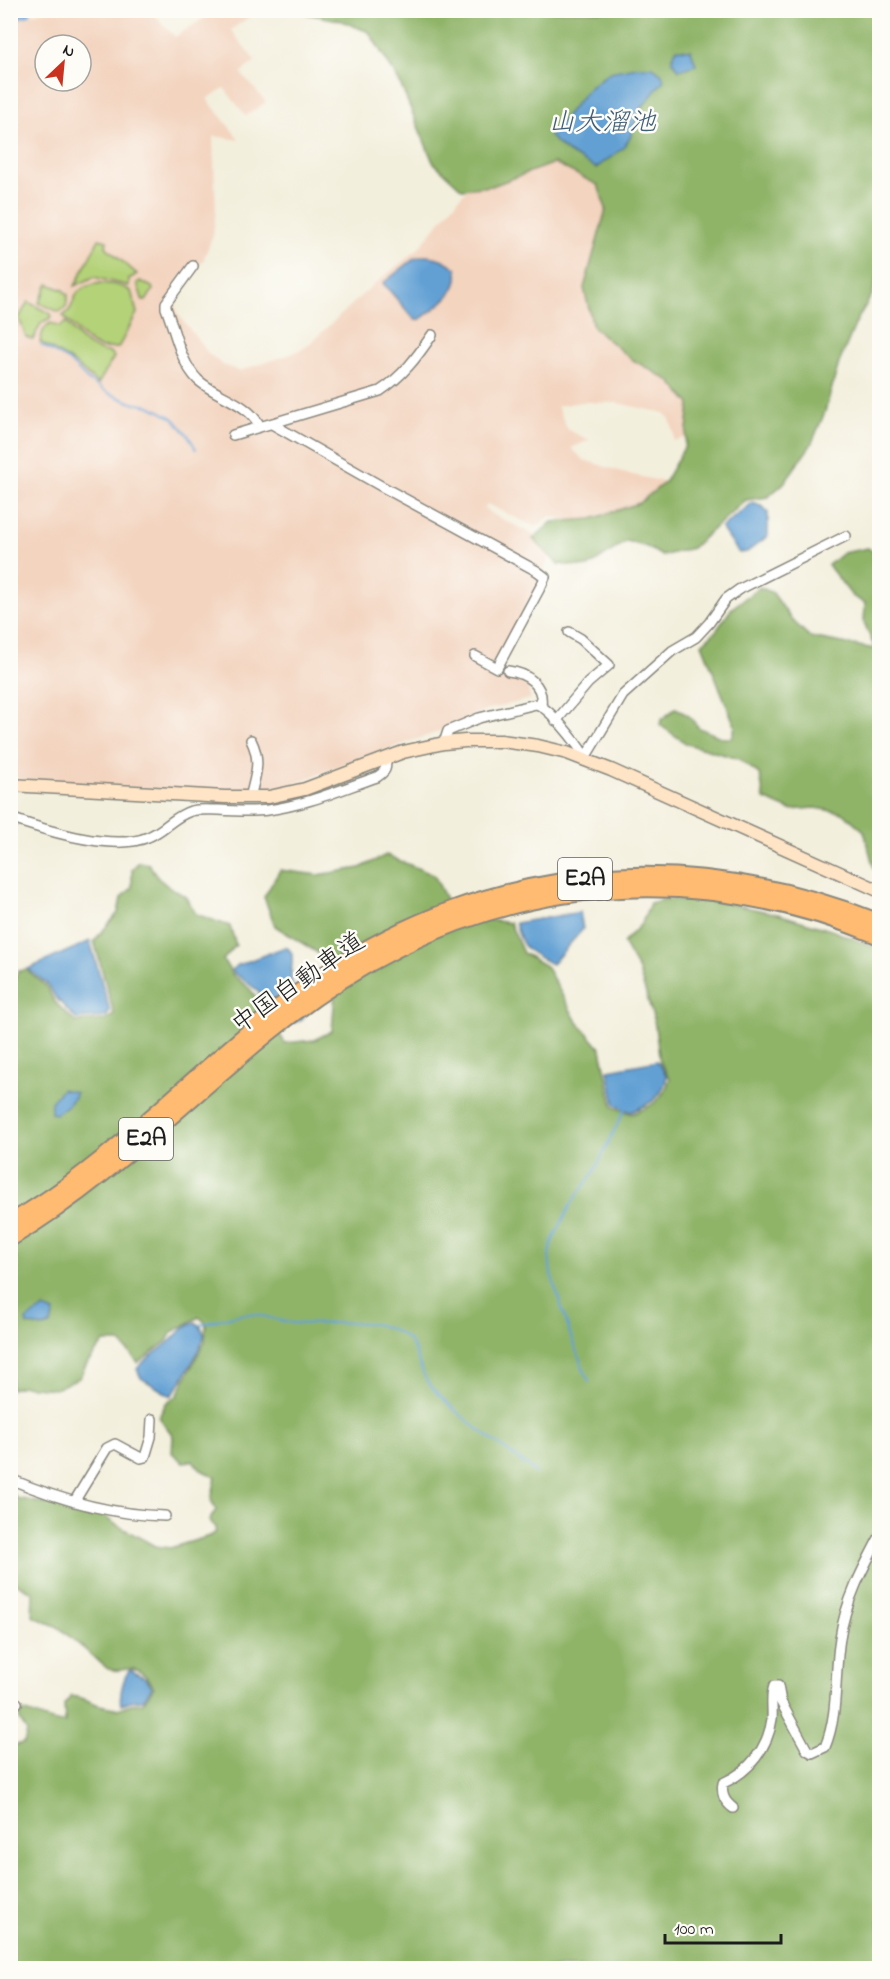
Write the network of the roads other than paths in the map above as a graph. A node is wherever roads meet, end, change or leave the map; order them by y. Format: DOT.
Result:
graph roads {
  1 [pos="193,266"];
  2 [pos="432,335"];
  3 [pos="272,424"];
  4 [pos="261,426"];
  5 [pos="232,435"];
  6 [pos="846,536"];
  7 [pos="569,632"];
  8 [pos="475,656"];
  9 [pos="508,671"];
  10 [pos="541,705"];
  11 [pos="556,721"];
  12 [pos="251,740"];
  13 [pos="444,743"];
  14 [pos="583,757"];
  15 [pos="385,758"];
  16 [pos="10,785"];
  17 [pos="250,798"];
  18 [pos="10,818"];
  19 [pos="879,891"];
  20 [pos="879,923"];
  21 [pos="879,936"];
  22 [pos="311,992"];
  23 [pos="269,1024"];
  24 [pos="10,1224"];
  25 [pos="10,1238"];
  26 [pos="152,1419"];
  27 [pos="10,1479"];
  28 [pos="74,1502"];
  29 [pos="165,1516"];
  30 [pos="879,1536"];
  31 [pos="733,1808"];
  1 -- 4 [label="street"];
  2 -- 3 [label="street"];
  3 -- 4 [label="street"];
  3 -- 8 [label="street"];
  4 -- 5 [label="street"];
  6 -- 14 [label="street"];
  7 -- 11 [label="street"];
  9 -- 10 [label="street"];
  10 -- 11 [label="street"];
  10 -- 13 [label="street"];
  11 -- 14 [label="street"];
  12 -- 17 [label="street"];
  13 -- 14 [label="street"];
  13 -- 15 [label="street"];
  14 -- 19 [label="street"];
  15 -- 17 [label="street"];
  15 -- 18 [label="street"];
  16 -- 17 [label="street"];
  20 -- 22 [label="highway, 中国自動車道 / E2A"];
  21 -- 22 [label="highway, 中国自動車道 / E2A"];
  22 -- 23 [label="highway, 中国自動車道 / E2A"];
  23 -- 24 [label="highway, 中国自動車道 / E2A"];
  23 -- 25 [label="highway, 中国自動車道 / E2A"];
  26 -- 28 [label="street"];
  27 -- 28 [label="street"];
  28 -- 29 [label="street"];
  30 -- 31 [label="street"];
}
